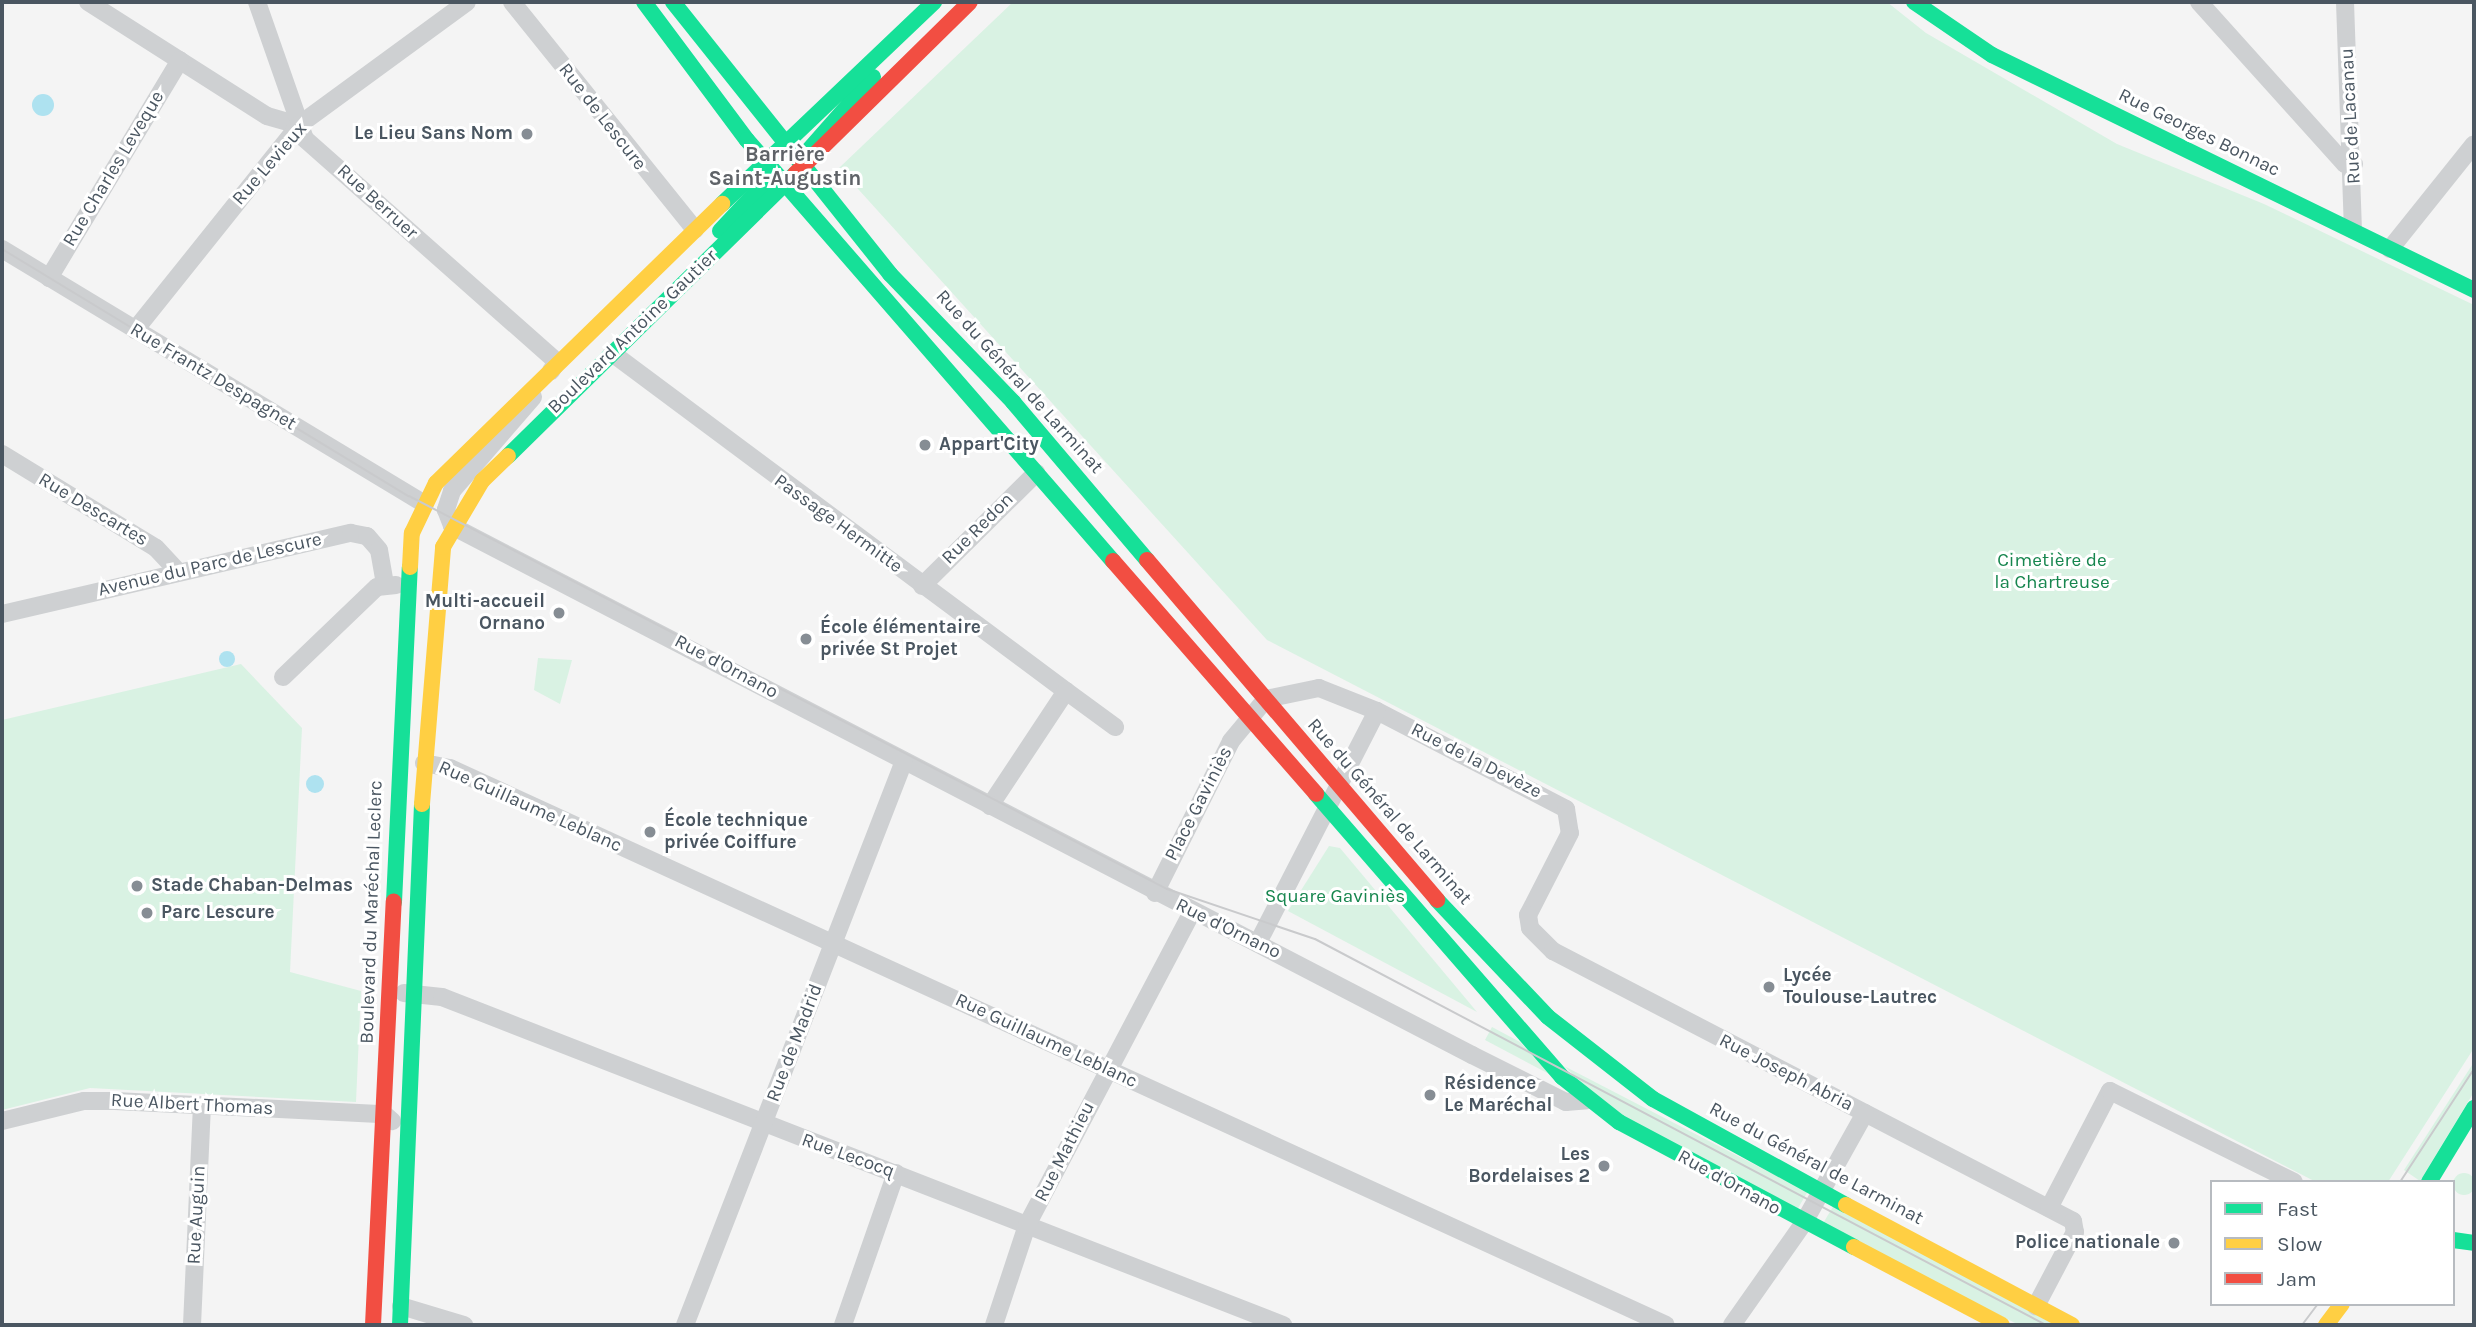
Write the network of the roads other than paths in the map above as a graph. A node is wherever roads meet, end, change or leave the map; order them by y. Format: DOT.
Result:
graph roads {
  1 [pos="88,2"];
  2 [pos="257,2"];
  3 [pos="467,2"];
  4 [pos="512,2"];
  5 [pos="644,2"];
  6 [pos="673,2"];
  7 [pos="1914,2"];
  8 [pos="2199,2"];
  9 [pos="2345,2"];
  10 [pos="933,3"];
  11 [pos="965,6"];
  12 [pos="180,60"];
  13 [pos="299,125"];
  14 [pos="784,142"];
  15 [pos="2474,144"];
  16 [pos="2354,164"];
  17 [pos="769,166"];
  18 [pos="802,166"];
  19 [pos="787,186"];
  20 [pos="695,230"];
  21 [pos="2353,230"];
  22 [pos="2,249"];
  23 [pos="2390,249"];
  24 [pos="48,278"];
  25 [pos="2474,290"];
  26 [pos="135,330"];
  27 [pos="629,337"];
  28 [pos="612,353"];
  29 [pos="557,362"];
  30 [pos="2,454"];
  31 [pos="1036,473"];
  32 [pos="424,503"];
  33 [pos="452,527"];
  34 [pos="178,572"];
  35 [pos="385,584"];
  36 [pos="407,586"];
  37 [pos="922,586"];
  38 [pos="2,614"];
  39 [pos="283,677"];
  40 [pos="1066,691"];
  41 [pos="1266,699"];
  42 [pos="1377,711"];
  43 [pos="1246,717"];
  44 [pos="1115,727"];
  45 [pos="904,761"];
  46 [pos="424,763"];
  47 [pos="1339,788"];
  48 [pos="990,806"];
  49 [pos="1327,810"];
  50 [pos="1570,817"];
  51 [pos="1154,892"];
  52 [pos="1192,912"];
  53 [pos="1258,943"];
  54 [pos="833,944"];
  55 [pos="390,992"];
  56 [pos="412,993"];
  57 [pos="1108,1070"];
  58 [pos="1587,1100"];
  59 [pos="202,1105"];
  60 [pos="2474,1108"];
  61 [pos="384,1114"];
  62 [pos="1865,1114"];
  63 [pos="2,1121"];
  64 [pos="764,1124"];
  65 [pos="896,1173"];
  66 [pos="2290,1180"];
  67 [pos="2430,1180"];
  68 [pos="1824,1189"];
  69 [pos="2049,1208"];
  70 [pos="1804,1224"];
  71 [pos="1027,1225"];
  72 [pos="403,1269"];
  73 [pos="401,1306"];
  74 [pos="2036,1306"];
  75 [pos="2340,1306"];
  76 [pos="192,1325"];
  77 [pos="373,1325"];
  78 [pos="400,1325"];
  79 [pos="464,1325"];
  80 [pos="685,1325"];
  81 [pos="843,1325"];
  82 [pos="994,1325"];
  83 [pos="1283,1325"];
  84 [pos="1666,1325"];
  85 [pos="1732,1325"];
  86 [pos="2002,1325"];
  87 [pos="2072,1325"];
  88 [pos="2326,1325"];
  1 -- 12 [label="street"];
  2 -- 13 [label="street, Rue Berruer"];
  3 -- 13 [label="street, Rue Levieux"];
  4 -- 20 [label="street, Rue de Lescure"];
  5 -- 17 [label="main road"];
  6 -- 14 [label="main road, Rue du Général de Larminat"];
  7 -- 21 [label="main road, Rue Georges Bonnac"];
  8 -- 16 [label="street"];
  9 -- 16 [label="street, Rue de Lacanau"];
  10 -- 11 [label="street"];
  10 -- 14 [label="main road, Boulevard Antoine Gautier"];
  10 -- 18 [label="main road"];
  11 -- 18 [label="main road, Boulevard Antoine Gautier"];
  12 -- 13 [label="street"];
  12 -- 24 [label="street, Rue Charles Leveque"];
  13 -- 26 [label="street, Rue Levieux"];
  13 -- 29 [label="street, Rue Berruer"];
  14 -- 17 [label="main road, Boulevard Antoine Gautier"];
  14 -- 18 [label="main road, Rue du Général de Larminat"];
  15 -- 23 [label="street"];
  16 -- 21 [label="street, Rue de Lacanau"];
  17 -- 19 [label="main road"];
  17 -- 20 [label="main road, Boulevard Antoine Gautier"];
  17 -- 27 [label="main road"];
  18 -- 19 [label="main road, Boulevard Antoine Gautier"];
  18 -- 41 [label="main road, Rue du Général de Larminat"];
  19 -- 27 [label="main road, Boulevard Antoine Gautier"];
  19 -- 31 [label="main road"];
  20 -- 29 [label="main road, Boulevard Antoine Gautier"];
  21 -- 23 [label="main road, Rue Georges Bonnac"];
  22 -- 24 [label="street, Rue Frantz Despagnet"];
  23 -- 25 [label="main road, Rue Georges Bonnac"];
  24 -- 26 [label="street, Rue Frantz Despagnet"];
  26 -- 32 [label="street, Rue Frantz Despagnet"];
  27 -- 28 [label="main road, Boulevard Antoine Gautier"];
  28 -- 33 [label="main road, Boulevard Antoine Gautier"];
  28 -- 37 [label="street, Passage Hermitte"];
  29 -- 32 [label="main road, Boulevard Antoine Gautier"];
  29 -- 33 [label="street, Boulevard Antoine Gautier"];
  30 -- 34 [label="street, Rue Descartes"];
  31 -- 37 [label="street, Rue Redon"];
  31 -- 43 [label="main road"];
  32 -- 36 [label="main road, Boulevard du Maréchal Leclerc"];
  33 -- 45 [label="street, Rue d'Ornano"];
  33 -- 46 [label="main road"];
  34 -- 35 [label="street, Avenue du Parc de Lescure"];
  34 -- 38 [label="street, Avenue du Parc de Lescure"];
  35 -- 36 [label="street"];
  35 -- 39 [label="street"];
  36 -- 55 [label="main road, Boulevard du Maréchal Leclerc"];
  37 -- 40 [label="street, Passage Hermitte"];
  40 -- 44 [label="street, Passage Hermitte"];
  40 -- 48 [label="street"];
  41 -- 42 [label="street, Rue de la Devèze"];
  41 -- 43 [label="street"];
  41 -- 47 [label="main road, Rue du Général de Larminat"];
  42 -- 47 [label="street"];
  42 -- 50 [label="street, Rue de la Devèze"];
  43 -- 47 [label="street"];
  43 -- 49 [label="main road"];
  43 -- 51 [label="street, Place Gaviniès"];
  45 -- 48 [label="street, Rue d'Ornano"];
  45 -- 54 [label="street, Rue de Madrid"];
  46 -- 54 [label="street, Rue Guillaume Leblanc"];
  46 -- 56 [label="main road"];
  47 -- 49 [label="street"];
  47 -- 68 [label="main road, Rue du Général de Larminat"];
  48 -- 51 [label="street, Rue d'Ornano"];
  49 -- 53 [label="street"];
  49 -- 58 [label="main road"];
  50 -- 62 [label="street, Rue Joseph Abria"];
  51 -- 52 [label="street, Rue d'Ornano"];
  52 -- 53 [label="street, Rue d'Ornano"];
  52 -- 57 [label="street, Rue Mathieu"];
  53 -- 58 [label="street, Rue d'Ornano"];
  54 -- 57 [label="street, Rue Guillaume Leblanc"];
  54 -- 64 [label="street, Rue de Madrid"];
  55 -- 56 [label="street, Rue Lecocq"];
  55 -- 61 [label="main road, Boulevard du Maréchal Leclerc"];
  56 -- 64 [label="street, Rue Lecocq"];
  56 -- 72 [label="main road"];
  57 -- 71 [label="street, Rue Mathieu"];
  57 -- 84 [label="street, Rue Guillaume Leblanc"];
  58 -- 70 [label="main road, Rue d'Ornano"];
  59 -- 61 [label="street, Rue Albert Thomas"];
  59 -- 63 [label="street, Rue Albert Thomas"];
  59 -- 76 [label="street, Rue Auguin"];
  60 -- 67 [label="main road"];
  61 -- 72 [label="street"];
  61 -- 77 [label="main road, Boulevard du Maréchal Leclerc"];
  62 -- 68 [label="street"];
  62 -- 69 [label="street, Rue Joseph Abria"];
  64 -- 65 [label="street, Rue Lecocq"];
  64 -- 80 [label="street, Rue de Madrid"];
  65 -- 71 [label="street, Rue Lecocq"];
  65 -- 81 [label="street"];
  66 -- 69 [label="street"];
  68 -- 70 [label="street"];
  68 -- 74 [label="main road, Rue du Général de Larminat"];
  69 -- 74 [label="street, Rue Joseph Abria"];
  70 -- 85 [label="street"];
  70 -- 86 [label="main road, Rue d'Ornano"];
  71 -- 82 [label="street, Rue Mathieu"];
  71 -- 83 [label="street, Rue Lecocq"];
  72 -- 73 [label="main road"];
  73 -- 78 [label="main road"];
  73 -- 79 [label="street"];
  74 -- 87 [label="main road, Rue du Général de Larminat"];
  75 -- 88 [label="main road"];
}
